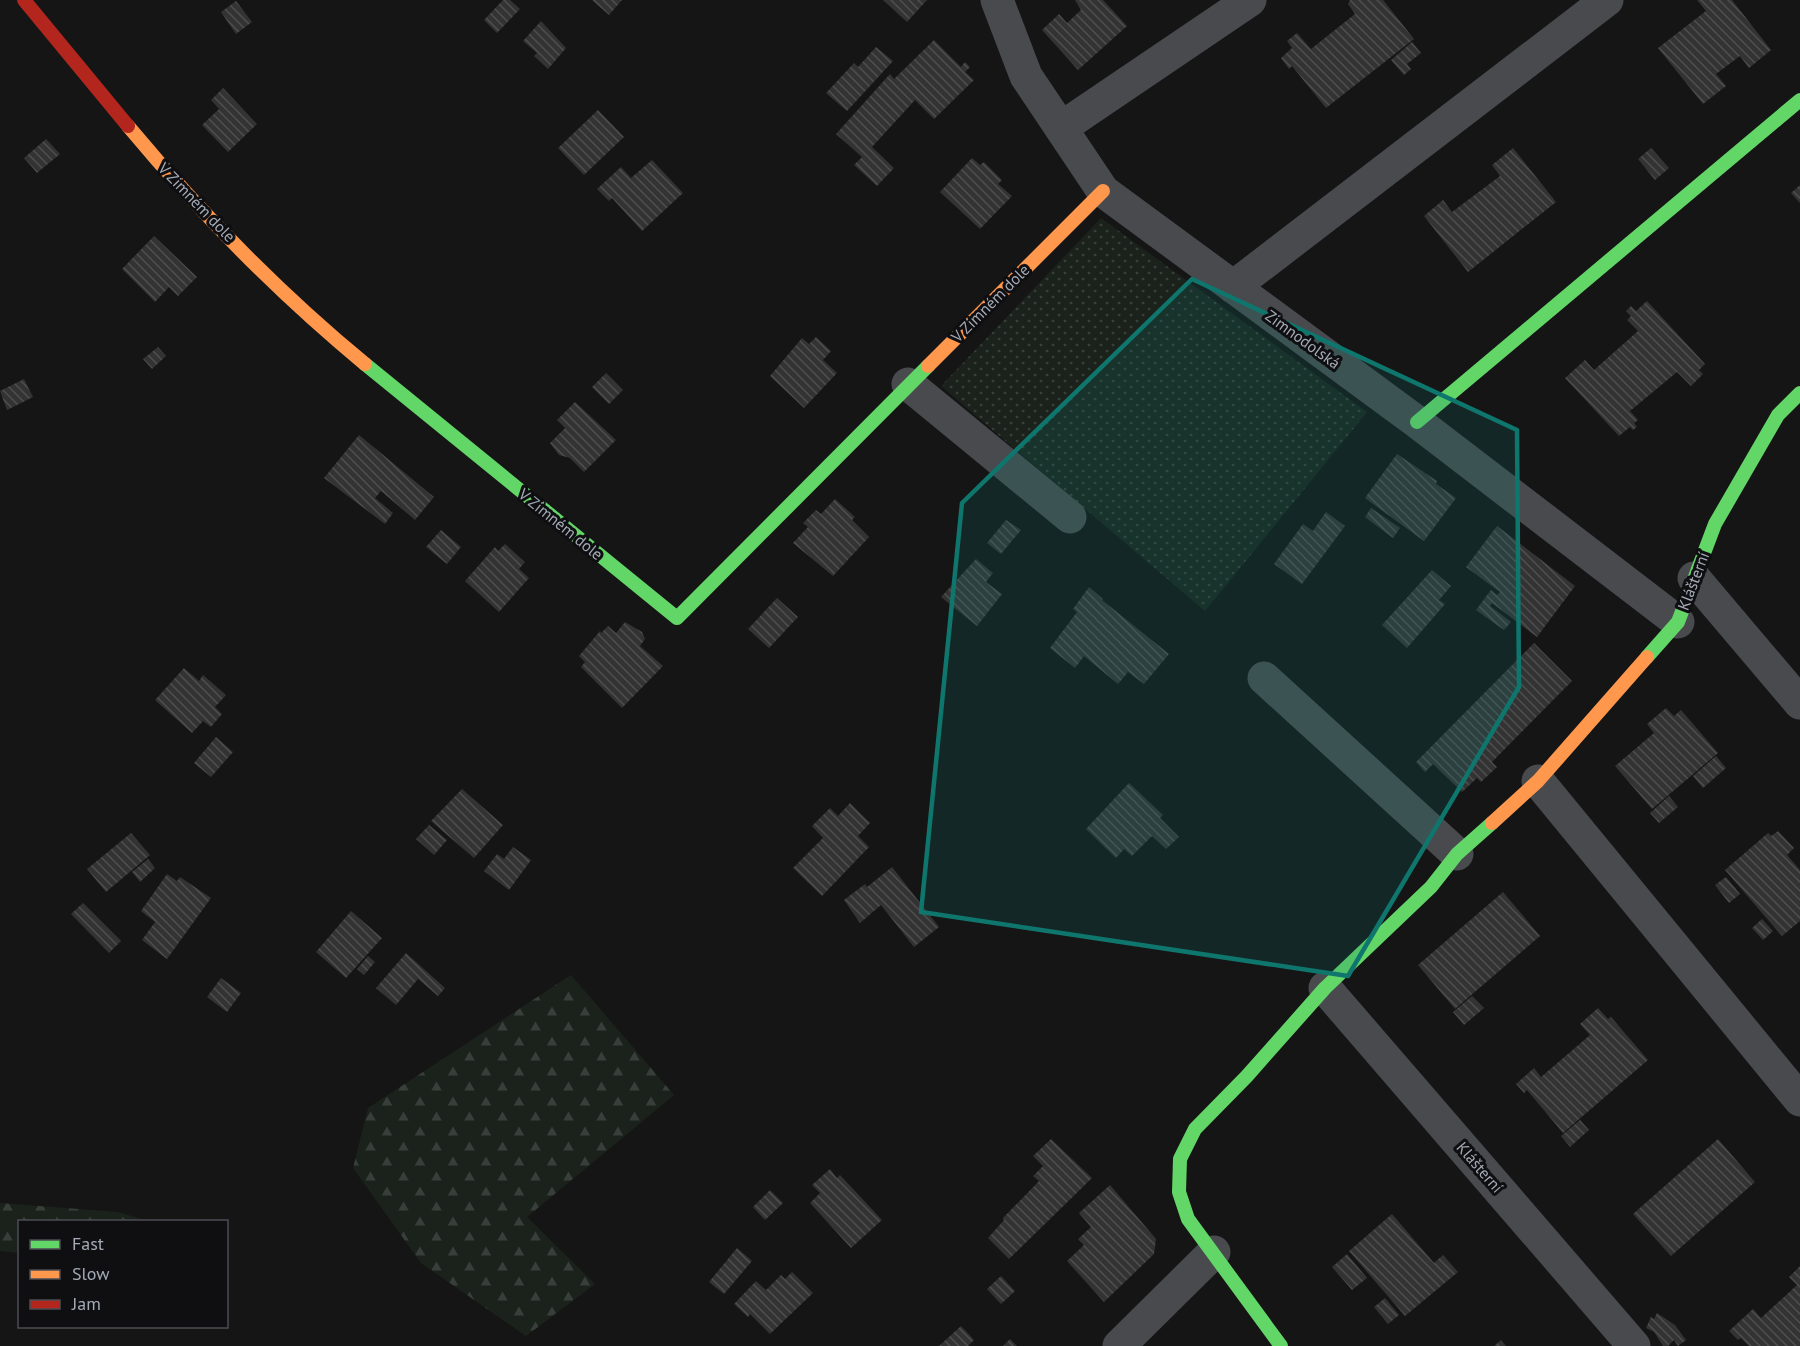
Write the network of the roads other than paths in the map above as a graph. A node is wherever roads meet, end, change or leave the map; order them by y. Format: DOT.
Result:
graph roads {
  1 [pos="24,0"];
  2 [pos="997,0"];
  3 [pos="1250,0"];
  4 [pos="1607,0"];
  5 [pos="1800,100"];
  6 [pos="1061,128"];
  7 [pos="1103,191"];
  8 [pos="1233,287"];
  9 [pos="908,384"];
  10 [pos="1800,393"];
  11 [pos="1417,422"];
  12 [pos="1070,517"];
  13 [pos="1694,578"];
  14 [pos="1678,622"];
  15 [pos="1264,678"];
  16 [pos="1800,703"];
  17 [pos="1538,781"];
  18 [pos="1457,854"];
  19 [pos="1325,987"];
  20 [pos="1800,1101"];
  21 [pos="1214,1252"];
  22 [pos="1119,1346"];
  23 [pos="1281,1346"];
  24 [pos="1635,1346"];
  1 -- 9 [label="street, V Zimném dole"];
  2 -- 6 [label="street, Zimnodolská"];
  3 -- 6 [label="street"];
  4 -- 8 [label="street"];
  5 -- 11 [label="street"];
  6 -- 7 [label="street, Zimnodolská"];
  7 -- 8 [label="street, Zimnodolská"];
  7 -- 9 [label="street, V Zimném dole"];
  8 -- 11 [label="street, Zimnodolská"];
  9 -- 12 [label="street"];
  10 -- 13 [label="street, Klášterní"];
  11 -- 14 [label="street, Zimnodolská"];
  13 -- 14 [label="street, Klášterní"];
  13 -- 16 [label="street"];
  14 -- 17 [label="street, Klášterní"];
  15 -- 18 [label="street"];
  17 -- 18 [label="street, Klášterní"];
  17 -- 20 [label="street"];
  18 -- 19 [label="street, Klášterní"];
  19 -- 21 [label="street, Klášterní"];
  19 -- 24 [label="street, Klášterní"];
  21 -- 22 [label="street"];
  21 -- 23 [label="street"];
}
